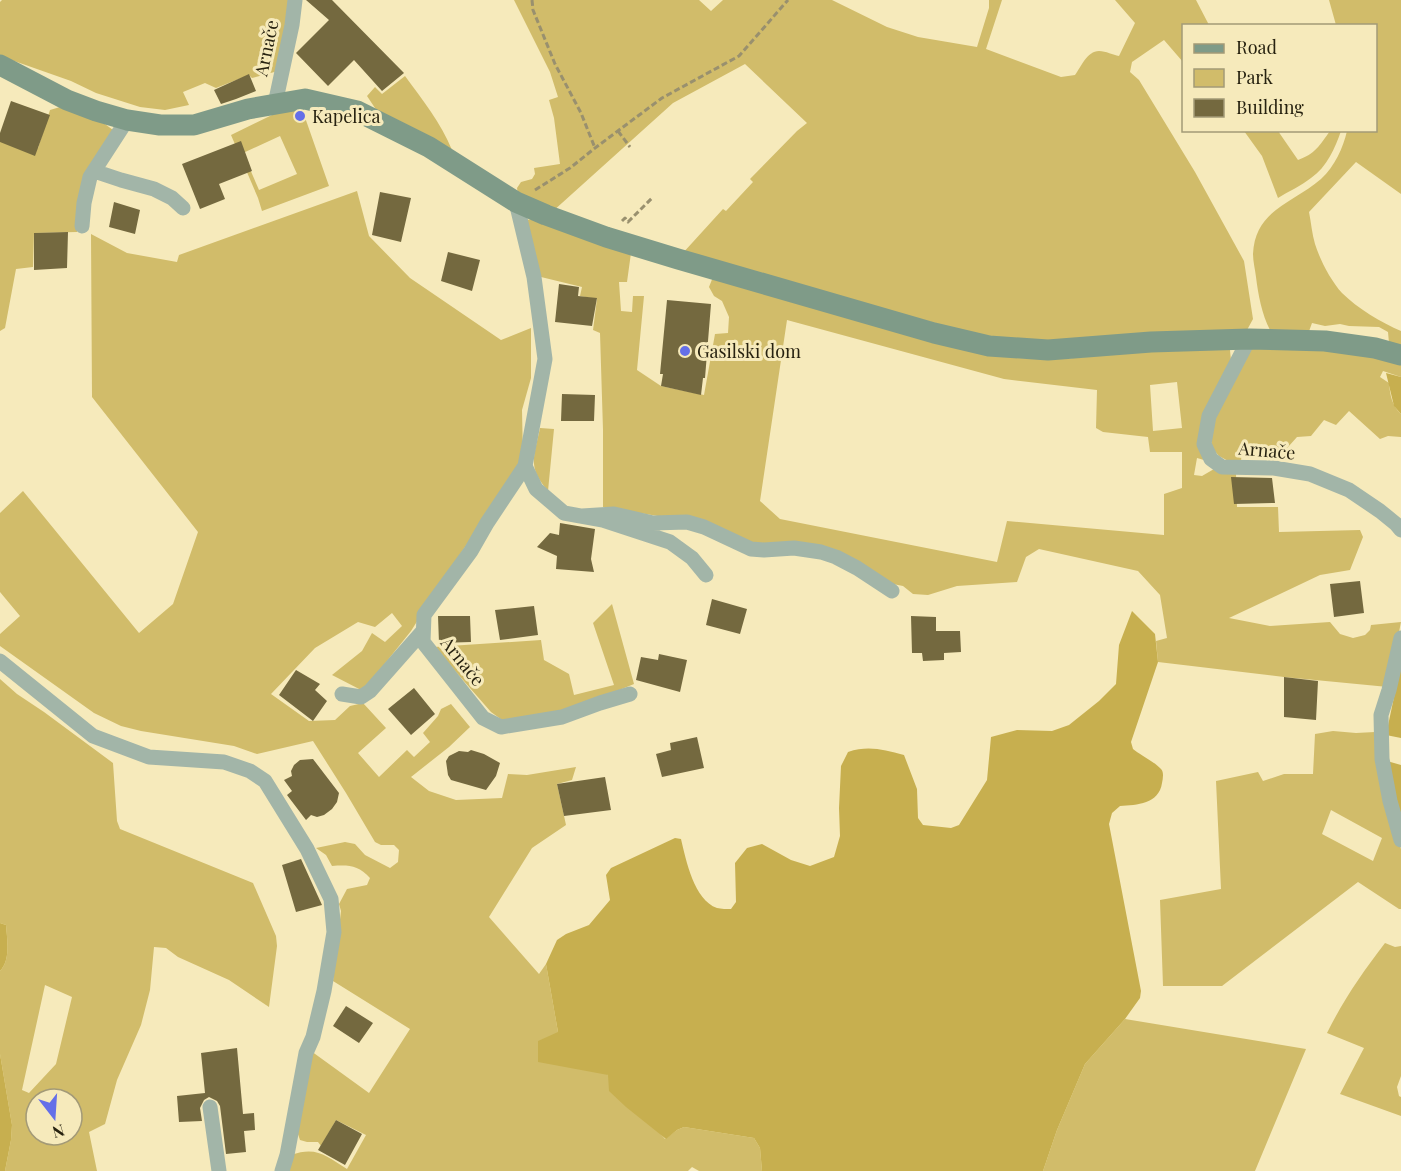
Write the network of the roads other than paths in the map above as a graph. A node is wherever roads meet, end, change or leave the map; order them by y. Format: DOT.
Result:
graph roads {
  1 [pos="295,0"];
  2 [pos="0,65"];
  3 [pos="275,104"];
  4 [pos="127,120"];
  5 [pos="94,171"];
  6 [pos="516,202"];
  7 [pos="183,208"];
  8 [pos="82,226"];
  9 [pos="1249,339"];
  10 [pos="1401,355"];
  11 [pos="525,466"];
  12 [pos="582,516"];
  13 [pos="1401,530"];
  14 [pos="706,575"];
  15 [pos="892,591"];
  16 [pos="423,631"];
  17 [pos="1401,638"];
  18 [pos="0,661"];
  19 [pos="342,694"];
  20 [pos="630,694"];
  21 [pos="1401,840"];
  22 [pos="210,1107"];
  23 [pos="219,1171"];
  24 [pos="282,1171"];
  1 -- 3 [label="street, Arnače"];
  2 -- 4 [label="street"];
  3 -- 4 [label="street"];
  3 -- 6 [label="street"];
  4 -- 5 [label="street"];
  5 -- 7 [label="street"];
  5 -- 8 [label="street"];
  6 -- 9 [label="street"];
  6 -- 11 [label="street, Arnače"];
  9 -- 10 [label="street"];
  9 -- 13 [label="street, Arnače"];
  11 -- 12 [label="street"];
  11 -- 16 [label="street, Arnače"];
  12 -- 14 [label="street"];
  12 -- 15 [label="street"];
  16 -- 19 [label="street"];
  16 -- 20 [label="street, Arnače"];
  17 -- 21 [label="street"];
  18 -- 24 [label="street"];
  22 -- 23 [label="street"];
}
